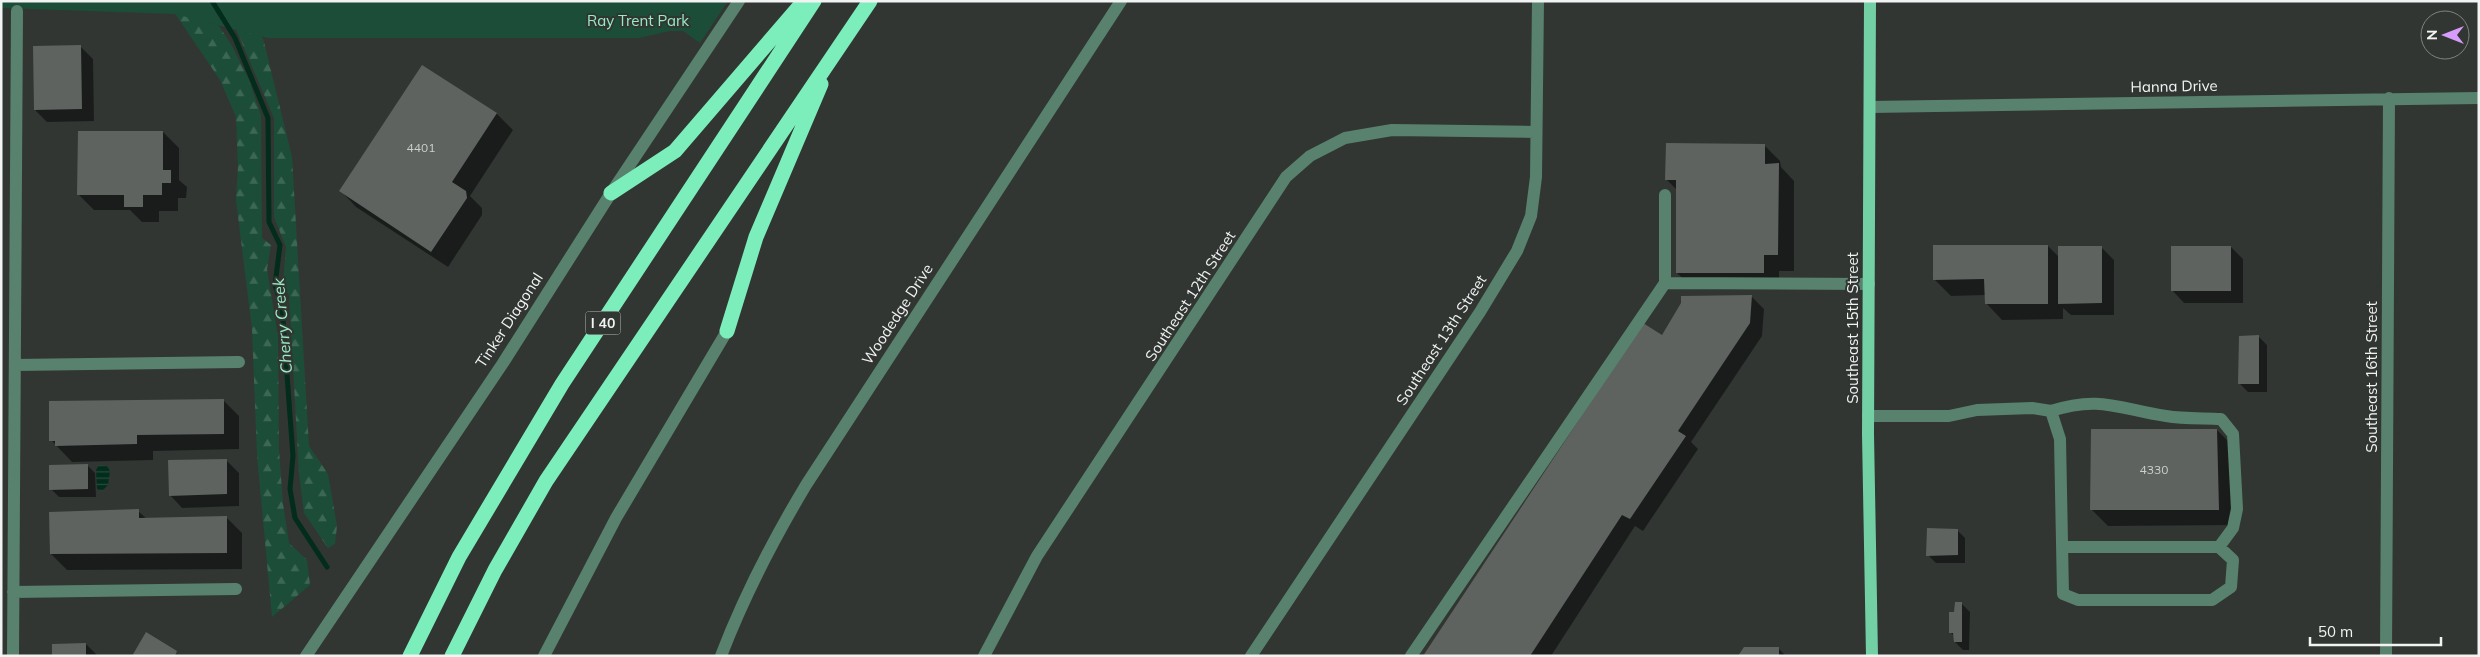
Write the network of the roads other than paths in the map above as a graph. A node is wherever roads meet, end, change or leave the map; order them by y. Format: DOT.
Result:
graph roads {
  1 [pos="740,1"];
  2 [pos="804,1"];
  3 [pos="814,1"];
  4 [pos="870,1"];
  5 [pos="1121,1"];
  6 [pos="1538,1"];
  7 [pos="1870,1"];
  8 [pos="17,11"];
  9 [pos="835,53"];
  10 [pos="2389,98"];
  11 [pos="2479,98"];
  12 [pos="1870,107"];
  13 [pos="1535,132"];
  14 [pos="611,193"];
  15 [pos="1665,195"];
  16 [pos="1665,283"];
  17 [pos="1869,284"];
  18 [pos="727,331"];
  19 [pos="239,362"];
  20 [pos="15,365"];
  21 [pos="2051,411"];
  22 [pos="1868,416"];
  23 [pos="2063,547"];
  24 [pos="2219,547"];
  25 [pos="236,588"];
  26 [pos="13,592"];
  27 [pos="13,656"];
  28 [pos="306,656"];
  29 [pos="410,656"];
  30 [pos="452,656"];
  31 [pos="544,656"];
  32 [pos="721,656"];
  33 [pos="984,656"];
  34 [pos="1251,656"];
  35 [pos="1411,656"];
  36 [pos="1872,656"];
  37 [pos="2386,656"];
  1 -- 14 [label="street, Tinker Diagonal"];
  2 -- 14 [label="highway"];
  3 -- 29 [label="highway, I 40"];
  4 -- 9 [label="highway, I 40"];
  5 -- 32 [label="street, Woodedge Drive"];
  6 -- 13 [label="street, Southeast 13th Street"];
  7 -- 12 [label="main road, Southeast 15th Street"];
  8 -- 20 [label="street"];
  9 -- 18 [label="highway"];
  9 -- 30 [label="highway, I 40"];
  10 -- 11 [label="street, Hanna Drive"];
  10 -- 12 [label="street, Hanna Drive"];
  10 -- 37 [label="street, Southeast 16th Street"];
  12 -- 17 [label="main road, Southeast 15th Street"];
  13 -- 33 [label="street, Southeast 12th Street"];
  13 -- 34 [label="street, Southeast 13th Street"];
  14 -- 28 [label="street, Tinker Diagonal"];
  15 -- 16 [label="street"];
  16 -- 17 [label="street"];
  16 -- 35 [label="street"];
  17 -- 22 [label="main road, Southeast 15th Street"];
  18 -- 31 [label="street"];
  19 -- 20 [label="street"];
  20 -- 26 [label="street"];
  21 -- 22 [label="street"];
  21 -- 23 [label="street"];
  21 -- 24 [label="street"];
  22 -- 36 [label="main road, Southeast 15th Street"];
  23 -- 24 [label="street"];
  23 -- 24 [label="street"];
  25 -- 26 [label="street"];
  26 -- 27 [label="street"];
}
